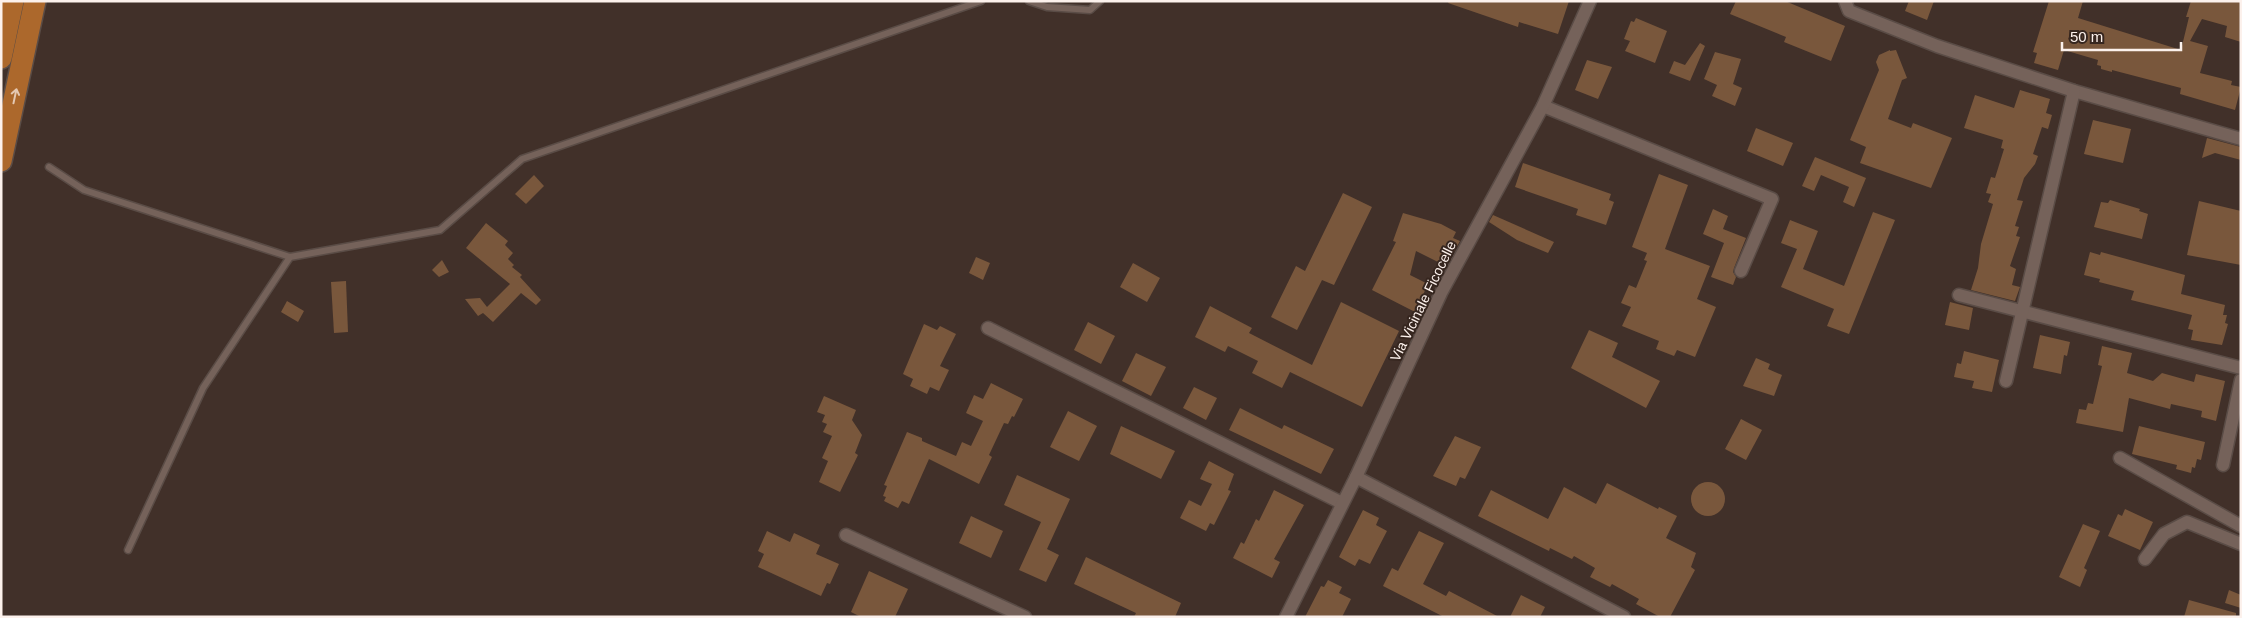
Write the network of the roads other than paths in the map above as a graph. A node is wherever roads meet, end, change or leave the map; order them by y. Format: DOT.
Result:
graph roads {
  1 [pos="34,1"];
  2 [pos="981,1"];
  3 [pos="1029,1"];
  4 [pos="1100,1"];
  5 [pos="1590,1"];
  6 [pos="1845,1"];
  7 [pos="9,5"];
  8 [pos="1,58"];
  9 [pos="2074,91"];
  10 [pos="1543,106"];
  11 [pos="2241,139"];
  12 [pos="1,161"];
  13 [pos="49,167"];
  14 [pos="290,257"];
  15 [pos="1741,271"];
  16 [pos="1960,295"];
  17 [pos="2022,311"];
  18 [pos="988,328"];
  19 [pos="2241,368"];
  20 [pos="2241,380"];
  21 [pos="2006,381"];
  22 [pos="2120,458"];
  23 [pos="2222,465"];
  24 [pos="1356,477"];
  25 [pos="1342,503"];
  26 [pos="2241,526"];
  27 [pos="846,534"];
  28 [pos="2241,544"];
  29 [pos="128,550"];
  30 [pos="2145,560"];
  31 [pos="1025,617"];
  32 [pos="1286,617"];
  33 [pos="1624,617"];
  12 -- 1 [label="highway, one-way"];
  2 -- 14 [label="lane"];
  3 -- 4 [label="lane"];
  5 -- 10 [label="street, Via Vicinale Ficocelle"];
  6 -- 9 [label="street"];
  7 -- 8 [label="highway"];
  9 -- 11 [label="street"];
  9 -- 17 [label="street"];
  10 -- 15 [label="street"];
  10 -- 24 [label="street, Via Vicinale Ficocelle"];
  13 -- 14 [label="lane"];
  14 -- 29 [label="lane"];
  16 -- 17 [label="street"];
  17 -- 19 [label="street"];
  17 -- 21 [label="street"];
  18 -- 25 [label="street"];
  20 -- 23 [label="street"];
  22 -- 26 [label="street"];
  24 -- 25 [label="street, Via Vicinale Ficocelle"];
  24 -- 33 [label="street"];
  25 -- 32 [label="street, Via Vicinale Ficocelle"];
  27 -- 31 [label="street"];
  28 -- 30 [label="street"];
}
